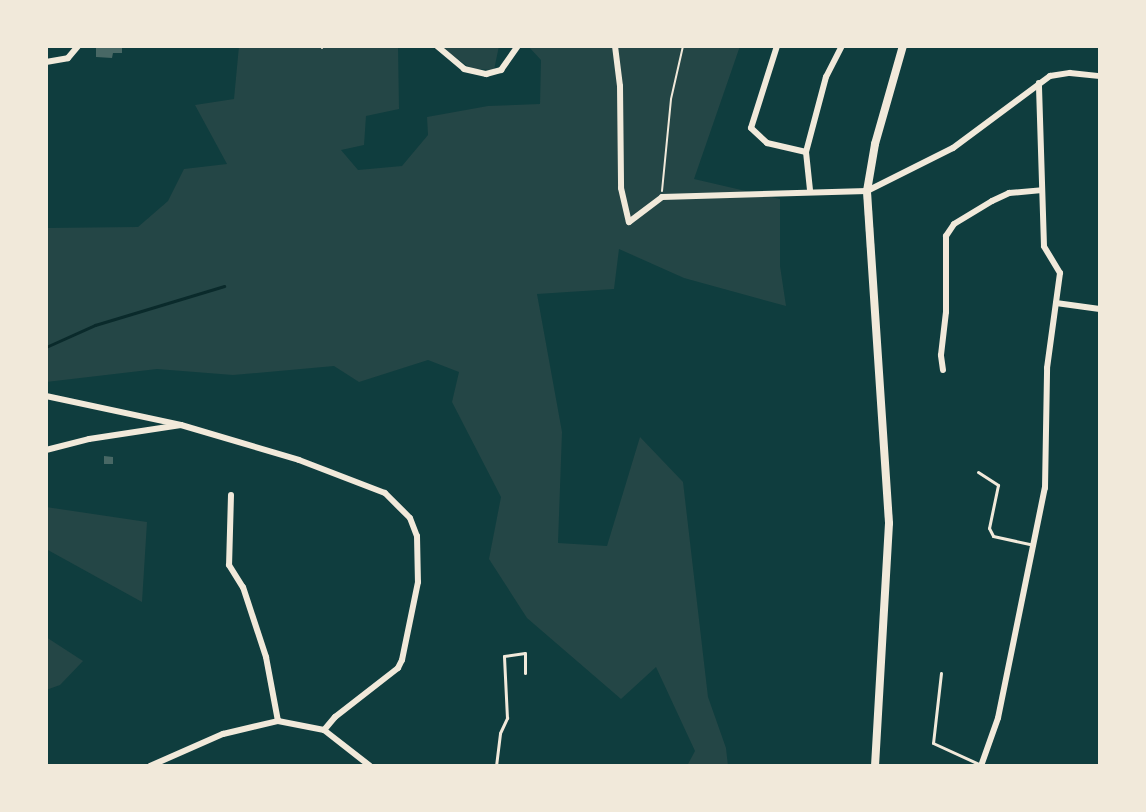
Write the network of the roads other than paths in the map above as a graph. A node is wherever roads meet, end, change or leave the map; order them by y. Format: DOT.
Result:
graph roads {
  1 [pos="78,46"];
  2 [pos="437,46"];
  3 [pos="518,46"];
  4 [pos="615,46"];
  5 [pos="777,46"];
  6 [pos="842,46"];
  7 [pos="903,46"];
  8 [pos="46,62"];
  9 [pos="1100,76"];
  10 [pos="1039,83"];
  11 [pos="806,152"];
  12 [pos="810,190"];
  13 [pos="1042,190"];
  14 [pos="867,191"];
  15 [pos="1056,303"];
  16 [pos="1100,309"];
  17 [pos="943,370"];
  18 [pos="46,396"];
  19 [pos="181,425"];
  20 [pos="46,450"];
  21 [pos="978,472"];
  22 [pos="231,495"];
  23 [pos="1034,545"];
  24 [pos="525,673"];
  25 [pos="941,673"];
  26 [pos="278,721"];
  27 [pos="324,730"];
  28 [pos="981,765"];
  29 [pos="150,766"];
  30 [pos="370,766"];
  31 [pos="496,766"];
  32 [pos="875,766"];
  1 -- 8 [label="street"];
  2 -- 3 [label="street"];
  4 -- 12 [label="street"];
  5 -- 11 [label="street"];
  6 -- 11 [label="street"];
  7 -- 14 [label="main road"];
  9 -- 10 [label="street"];
  10 -- 13 [label="street"];
  10 -- 14 [label="street"];
  11 -- 12 [label="street"];
  12 -- 14 [label="street"];
  13 -- 15 [label="street"];
  13 -- 17 [label="street"];
  14 -- 32 [label="main road"];
  15 -- 16 [label="street"];
  15 -- 23 [label="street"];
  18 -- 19 [label="street"];
  19 -- 20 [label="street"];
  19 -- 27 [label="street"];
  21 -- 23 [label="lane"];
  22 -- 26 [label="street"];
  23 -- 28 [label="street"];
  24 -- 31 [label="lane"];
  25 -- 28 [label="lane"];
  26 -- 27 [label="street"];
  26 -- 29 [label="street"];
  27 -- 30 [label="street"];
}
